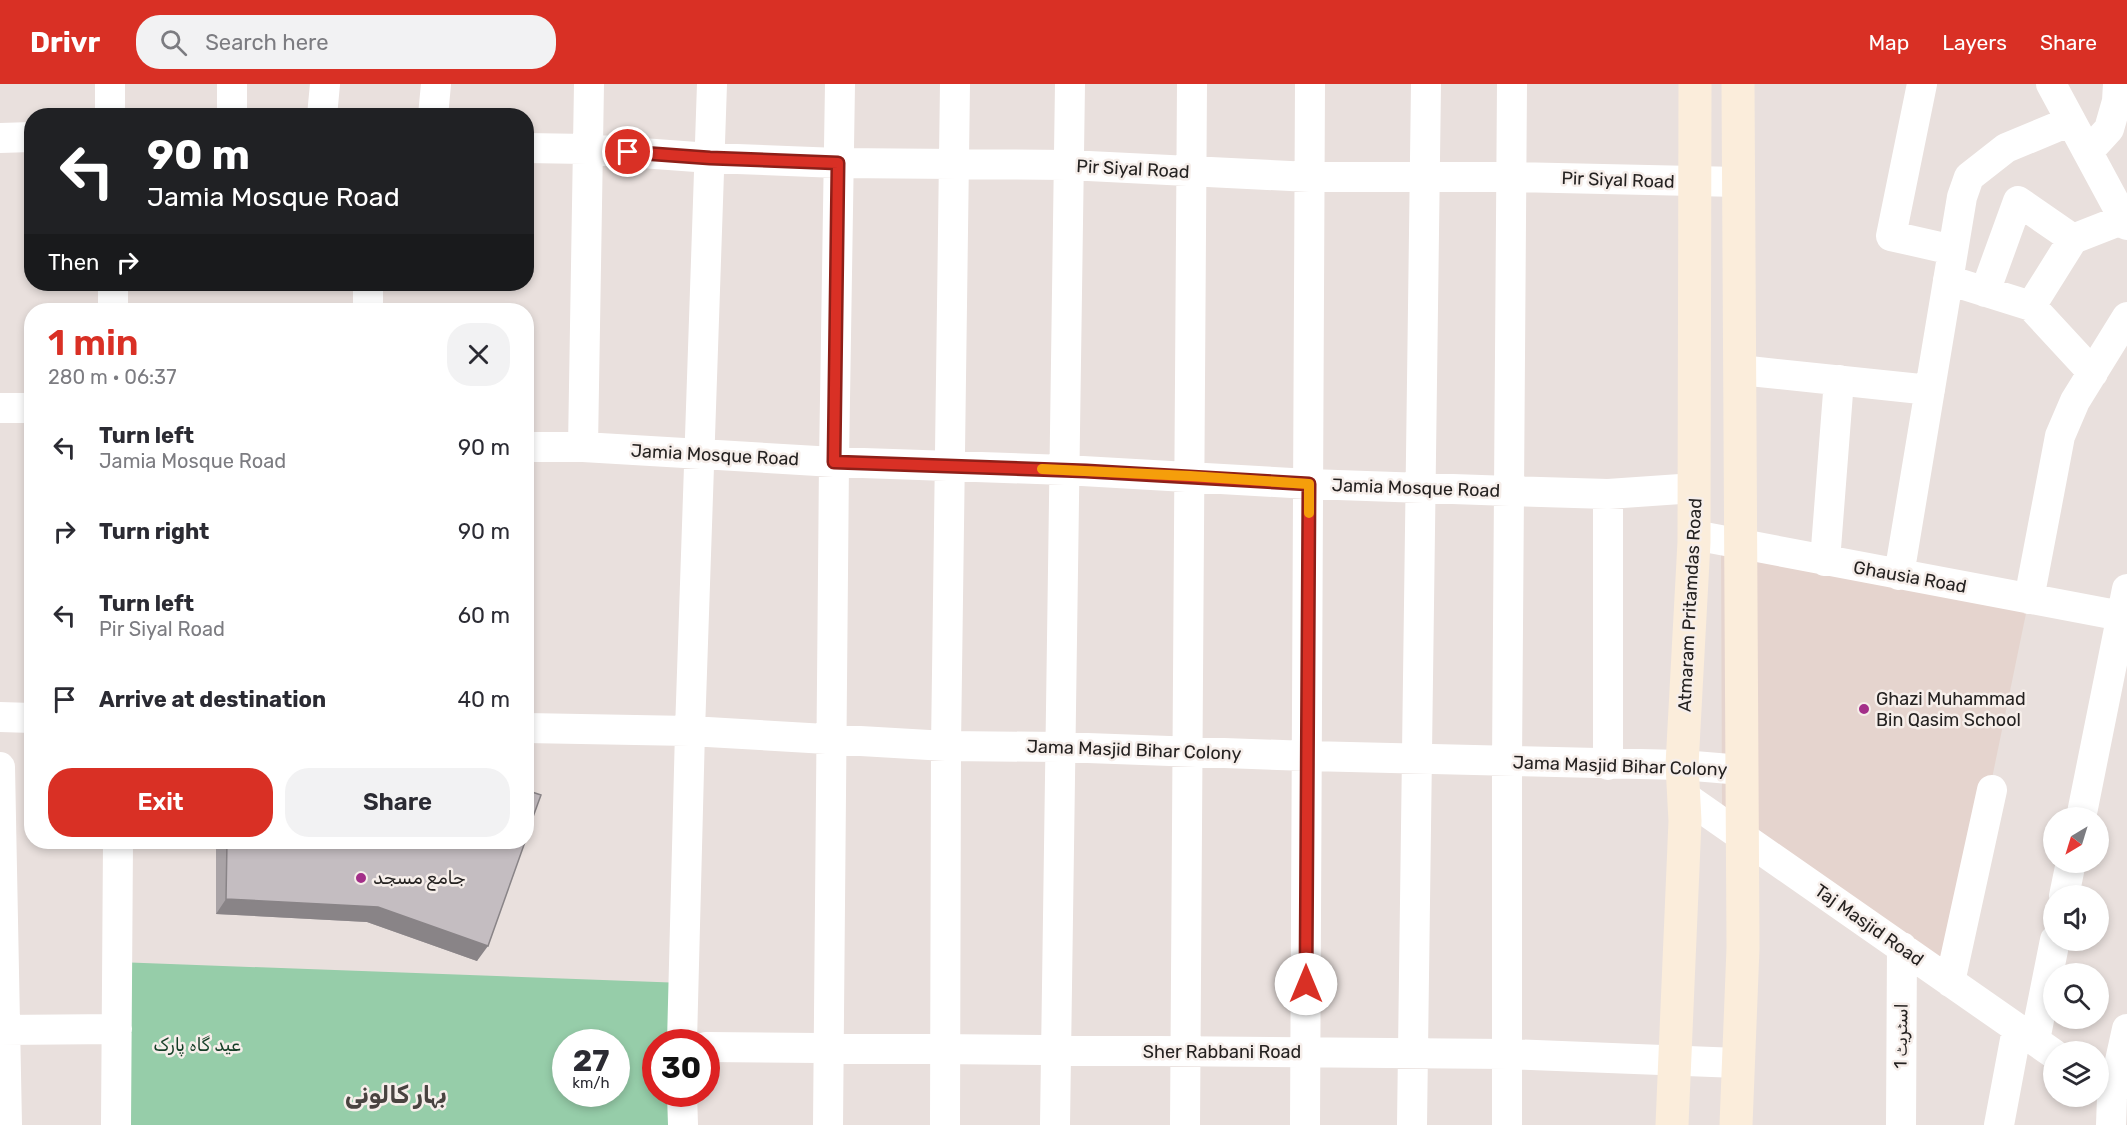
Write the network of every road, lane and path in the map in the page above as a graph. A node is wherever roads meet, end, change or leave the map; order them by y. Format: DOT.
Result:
graph roads {
  1 [pos="110,84"];
  2 [pos="232,84"];
  3 [pos="325,84"];
  4 [pos="436,84"];
  5 [pos="590,84"];
  6 [pos="712,84"];
  7 [pos="840,84"];
  8 [pos="955,84"];
  9 [pos="1070,84"];
  10 [pos="1192,84"];
  11 [pos="1311,84"];
  12 [pos="1426,84"];
  13 [pos="1512,84"];
  14 [pos="1695,84"];
  15 [pos="1738,84"];
  16 [pos="1922,84"];
  17 [pos="2051,84"];
  18 [pos="2118,84"];
  19 [pos="110,108"];
  20 [pos="232,108"];
  21 [pos="323,108"];
  22 [pos="434,108"];
  23 [pos="2071,121"];
  24 [pos="24,137"];
  25 [pos="0,138"];
  26 [pos="534,148"];
  27 [pos="587,149"];
  28 [pos="2088,152"];
  29 [pos="710,158"];
  30 [pos="838,163"];
  31 [pos="954,164"];
  32 [pos="1068,165"];
  33 [pos="1191,172"];
  34 [pos="1310,177"];
  35 [pos="1511,177"];
  36 [pos="1425,178"];
  37 [pos="1739,182"];
  38 [pos="1696,183"];
  39 [pos="2125,222"];
  40 [pos="2073,240"];
  41 [pos="1953,250"];
  42 [pos="1948,280"];
  43 [pos="1985,292"];
  44 [pos="2031,306"];
  45 [pos="2127,317"];
  46 [pos="1740,370"];
  47 [pos="2093,373"];
  48 [pos="1839,380"];
  49 [pos="1930,390"];
  50 [pos="0,408"];
  51 [pos="24,408"];
  52 [pos="534,447"];
  53 [pos="583,447"];
  54 [pos="699,454"];
  55 [pos="834,462"];
  56 [pos="951,466"];
  57 [pos="1065,470"];
  58 [pos="1190,476"];
  59 [pos="1309,484"];
  60 [pos="1421,487"];
  61 [pos="1695,488"];
  62 [pos="1510,491"];
  63 [pos="1608,494"];
  64 [pos="1694,535"];
  65 [pos="1741,544"];
  66 [pos="1825,561"];
  67 [pos="1899,575"];
  68 [pos="2029,599"];
  69 [pos="2125,607"];
  70 [pos="0,717"];
  71 [pos="24,718"];
  72 [pos="534,728"];
  73 [pos="690,731"];
  74 [pos="832,738"];
  75 [pos="946,746"];
  76 [pos="1060,747"];
  77 [pos="1188,751"];
  78 [pos="1308,756"];
  79 [pos="1417,759"];
  80 [pos="1507,762"];
  81 [pos="1608,765"];
  82 [pos="0,767"];
  83 [pos="1742,770"];
  84 [pos="1683,781"];
  85 [pos="1992,790"];
  86 [pos="2082,807"];
  87 [pos="1743,837"];
  88 [pos="118,849"];
  89 [pos="1902,947"];
  90 [pos="2053,951"];
  91 [pos="1950,982"];
  92 [pos="117,1029"];
  93 [pos="682,1029"];
  94 [pos="2127,1029"];
  95 [pos="3,1030"];
  96 [pos="2035,1041"];
  97 [pos="720,1047"];
  98 [pos="829,1047"];
  99 [pos="945,1048"];
  100 [pos="1055,1051"];
  101 [pos="1185,1052"];
  102 [pos="1305,1052"];
  103 [pos="1413,1054"];
  104 [pos="1508,1054"];
  105 [pos="1674,1060"];
  106 [pos="1738,1063"];
  107 [pos="2112,1104"];
  108 [pos="682,1107"];
  109 [pos="7,1125"];
  110 [pos="116,1125"];
  111 [pos="682,1125"];
  112 [pos="828,1125"];
  113 [pos="945,1125"];
  114 [pos="1055,1125"];
  115 [pos="1185,1125"];
  116 [pos="1305,1125"];
  117 [pos="1412,1125"];
  118 [pos="1507,1125"];
  119 [pos="1672,1125"];
  120 [pos="1736,1125"];
  121 [pos="1901,1125"];
  122 [pos="1999,1125"];
  1 -- 19 [label="street"];
  2 -- 20 [label="street"];
  3 -- 21 [label="street"];
  4 -- 22 [label="street"];
  5 -- 27 [label="street"];
  6 -- 29 [label="street"];
  7 -- 30 [label="street"];
  8 -- 31 [label="street"];
  9 -- 32 [label="street"];
  10 -- 33 [label="street"];
  11 -- 34 [label="street"];
  12 -- 36 [label="street"];
  13 -- 35 [label="street"];
  14 -- 38 [label="main road, Atmaram Pritamdas Road"];
  15 -- 37 [label="main road"];
  16 -- 41 [label="street"];
  17 -- 23 [label="street"];
  18 -- 28 [label="street"];
  23 -- 28 [label="street"];
  23 -- 41 [label="street"];
  24 -- 25 [label="street"];
  26 -- 27 [label="street, Pir Siyal Road"];
  27 -- 29 [label="street, Pir Siyal Road"];
  27 -- 53 [label="street"];
  28 -- 39 [label="street"];
  29 -- 30 [label="street, Pir Siyal Road"];
  29 -- 54 [label="street"];
  30 -- 31 [label="street, Pir Siyal Road"];
  30 -- 55 [label="street"];
  31 -- 32 [label="street, Pir Siyal Road"];
  31 -- 56 [label="street"];
  32 -- 33 [label="street, Pir Siyal Road"];
  32 -- 57 [label="street"];
  33 -- 34 [label="street, Pir Siyal Road"];
  33 -- 58 [label="street"];
  34 -- 36 [label="street, Pir Siyal Road"];
  34 -- 59 [label="street"];
  35 -- 36 [label="street, Pir Siyal Road"];
  35 -- 38 [label="street, Pir Siyal Road"];
  35 -- 62 [label="street"];
  36 -- 60 [label="street"];
  37 -- 38 [label="street, Pir Siyal Road"];
  37 -- 46 [label="main road"];
  38 -- 61 [label="main road, Atmaram Pritamdas Road"];
  39 -- 40 [label="street"];
  40 -- 43 [label="street"];
  40 -- 44 [label="street"];
  41 -- 42 [label="street"];
  42 -- 43 [label="street"];
  42 -- 49 [label="street"];
  43 -- 44 [label="street"];
  44 -- 47 [label="street"];
  45 -- 47 [label="street"];
  46 -- 48 [label="street"];
  46 -- 65 [label="main road"];
  47 -- 68 [label="street"];
  48 -- 49 [label="street"];
  48 -- 66 [label="street"];
  49 -- 67 [label="street"];
  50 -- 51 [label="street"];
  52 -- 53 [label="street, Jamia Mosque Road"];
  53 -- 54 [label="street, Jamia Mosque Road"];
  54 -- 55 [label="street, Jamia Mosque Road"];
  54 -- 73 [label="street"];
  55 -- 56 [label="street, Jamia Mosque Road"];
  55 -- 74 [label="street"];
  56 -- 57 [label="street, Jamia Mosque Road"];
  56 -- 75 [label="street"];
  57 -- 58 [label="street, Jamia Mosque Road"];
  57 -- 76 [label="street"];
  58 -- 59 [label="street, Jamia Mosque Road"];
  58 -- 77 [label="street"];
  59 -- 60 [label="street, Jamia Mosque Road"];
  59 -- 78 [label="street"];
  60 -- 62 [label="street, Jamia Mosque Road"];
  60 -- 79 [label="street"];
  61 -- 63 [label="street, Jamia Mosque Road"];
  61 -- 64 [label="main road, Atmaram Pritamdas Road"];
  62 -- 63 [label="street, Jamia Mosque Road"];
  62 -- 80 [label="street"];
  63 -- 81 [label="street"];
  64 -- 65 [label="street, Ghausia Road"];
  64 -- 84 [label="main road, Atmaram Pritamdas Road"];
  65 -- 66 [label="street, Ghausia Road"];
  65 -- 83 [label="main road"];
  66 -- 67 [label="street, Ghausia Road"];
  67 -- 68 [label="street, Ghausia Road"];
  68 -- 69 [label="street, Ghausia Road"];
  69 -- 86 [label="street"];
  70 -- 71 [label="street"];
  72 -- 73 [label="street, Jama Masjid Bihar Colony"];
  73 -- 74 [label="street, Jama Masjid Bihar Colony"];
  73 -- 93 [label="street"];
  74 -- 75 [label="street, Jama Masjid Bihar Colony"];
  74 -- 98 [label="street"];
  75 -- 76 [label="street, Jama Masjid Bihar Colony"];
  75 -- 99 [label="street"];
  76 -- 77 [label="street, Jama Masjid Bihar Colony"];
  76 -- 100 [label="street"];
  77 -- 78 [label="street, Jama Masjid Bihar Colony"];
  77 -- 101 [label="street"];
  78 -- 79 [label="street, Jama Masjid Bihar Colony"];
  78 -- 102 [label="street"];
  79 -- 80 [label="street, Jama Masjid Bihar Colony"];
  79 -- 103 [label="street"];
  80 -- 81 [label="street, Jama Masjid Bihar Colony"];
  80 -- 104 [label="street"];
  81 -- 84 [label="street, Jama Masjid Bihar Colony"];
  82 -- 95 [label="street"];
  83 -- 84 [label="street, Jama Masjid Bihar Colony"];
  83 -- 87 [label="main road"];
  84 -- 87 [label="street, Taj Masjid Road"];
  84 -- 105 [label="main road, Atmaram Pritamdas Road"];
  85 -- 91 [label="street"];
  87 -- 89 [label="street, Taj Masjid Road"];
  87 -- 106 [label="main road"];
  88 -- 92 [label="street"];
  89 -- 91 [label="street, Taj Masjid Road"];
  89 -- 121 [label="street, اسٹریٹ 1"];
  90 -- 96 [label="street"];
  91 -- 96 [label="street, Taj Masjid Road"];
  92 -- 95 [label="street"];
  92 -- 110 [label="street"];
  94 -- 107 [label="street"];
  95 -- 109 [label="street"];
  96 -- 122 [label="street"];
  97 -- 98 [label="street, Sher Rabbani Road"];
  98 -- 99 [label="street, Sher Rabbani Road"];
  98 -- 112 [label="street"];
  99 -- 100 [label="street, Sher Rabbani Road"];
  99 -- 113 [label="street"];
  100 -- 101 [label="street, Sher Rabbani Road"];
  100 -- 114 [label="street"];
  101 -- 102 [label="street, Sher Rabbani Road"];
  101 -- 115 [label="street"];
  102 -- 103 [label="street, Sher Rabbani Road"];
  102 -- 116 [label="street"];
  103 -- 104 [label="street, Sher Rabbani Road"];
  103 -- 117 [label="street"];
  104 -- 105 [label="street, Sher Rabbani Road"];
  104 -- 118 [label="street"];
  105 -- 106 [label="street, Sher Rabbani Road"];
  105 -- 119 [label="main road, Atmaram Pritamdas Road"];
  106 -- 120 [label="main road"];
  108 -- 111 [label="street"];
}
